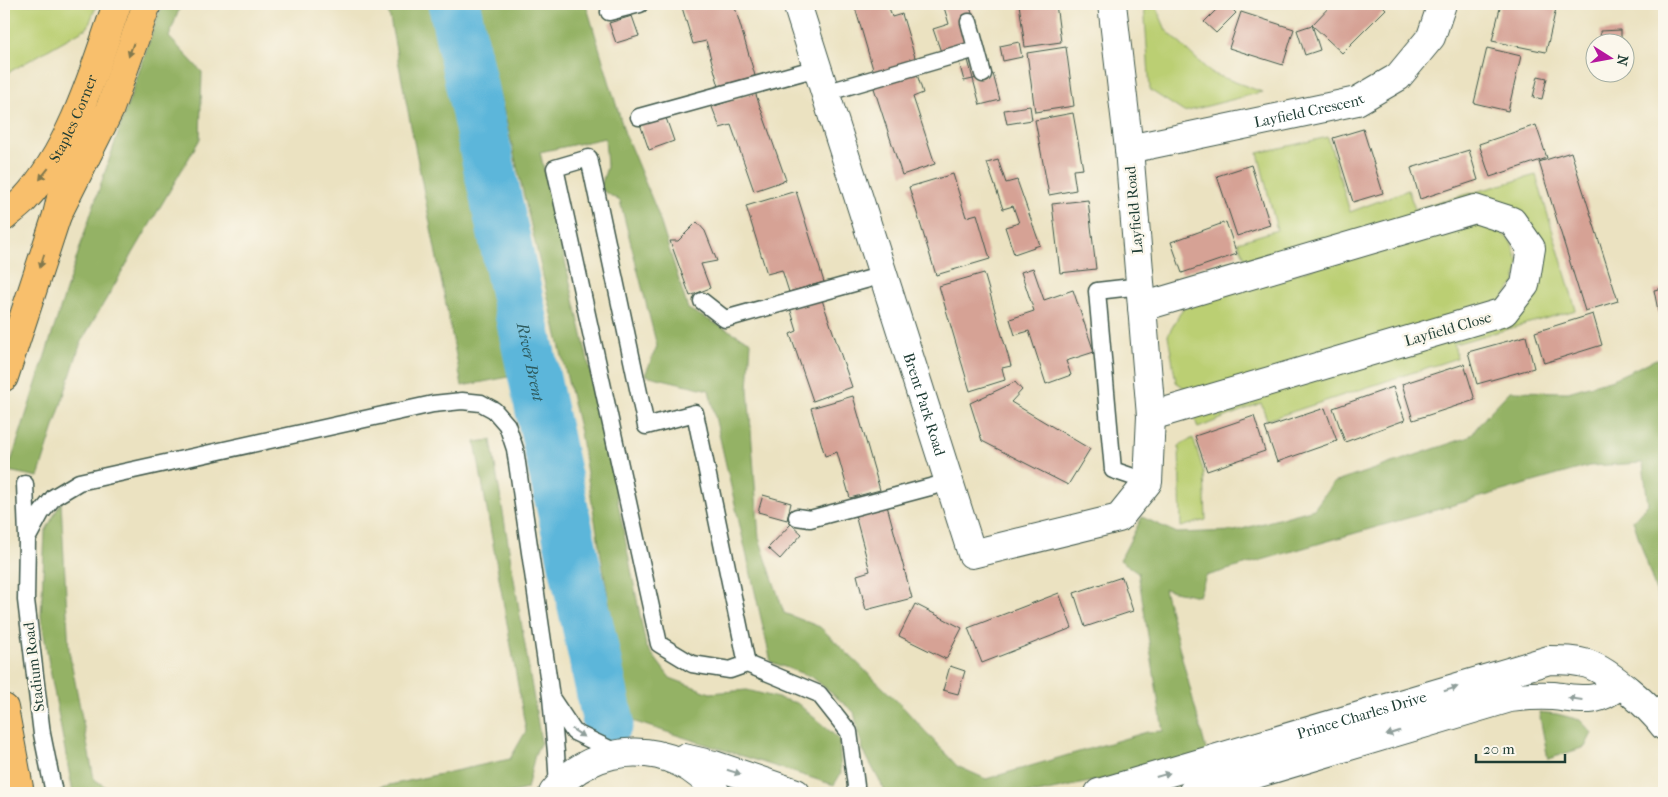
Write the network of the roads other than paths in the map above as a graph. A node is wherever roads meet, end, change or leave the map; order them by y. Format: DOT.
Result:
graph roads {
  1 [pos="117,4"];
  2 [pos="147,4"];
  3 [pos="640,4"];
  4 [pos="797,4"];
  5 [pos="1112,4"];
  6 [pos="1442,4"];
  7 [pos="609,12"];
  8 [pos="969,22"];
  9 [pos="976,49"];
  10 [pos="817,68"];
  11 [pos="983,74"];
  12 [pos="825,93"];
  13 [pos="83,101"];
  14 [pos="639,117"];
  15 [pos="1129,149"];
  16 [pos="57,215"];
  17 [pos="4,217"];
  18 [pos="883,275"];
  19 [pos="1142,297"];
  20 [pos="702,301"];
  21 [pos="4,377"];
  22 [pos="1152,416"];
  23 [pos="949,482"];
  24 [pos="1148,482"];
  25 [pos="25,484"];
  26 [pos="797,517"];
  27 [pos="27,539"];
  28 [pos="747,664"];
  29 [pos="1619,685"];
  30 [pos="551,698"];
  31 [pos="4,708"];
  32 [pos="1664,726"];
  33 [pos="618,753"];
  34 [pos="653,753"];
  35 [pos="555,790"];
  36 [pos="20,793"];
  37 [pos="54,793"];
  38 [pos="716,793"];
  39 [pos="796,793"];
  40 [pos="855,793"];
  41 [pos="1099,793"];
  42 [pos="1192,793"];
  1 -- 13 [label="highway, Staples Corner"];
  2 -- 16 [label="highway, one-way"];
  3 -- 7 [label="lane"];
  4 -- 10 [label="street, Brent Park Road"];
  5 -- 15 [label="street, Layfield Road"];
  6 -- 15 [label="street, Layfield Crescent"];
  8 -- 9 [label="lane"];
  9 -- 11 [label="lane"];
  9 -- 12 [label="lane"];
  10 -- 12 [label="street, Brent Park Road"];
  10 -- 14 [label="lane"];
  12 -- 18 [label="street, Brent Park Road"];
  13 -- 16 [label="highway"];
  13 -- 17 [label="highway, Staples Corner, one-way"];
  15 -- 19 [label="street, Layfield Road"];
  16 -- 21 [label="highway, one-way"];
  18 -- 20 [label="lane"];
  18 -- 23 [label="street, Brent Park Road"];
  19 -- 22 [label="street, Layfield Road"];
  19 -- 22 [label="street, Layfield Close"];
  19 -- 24 [label="lane"];
  22 -- 24 [label="street"];
  23 -- 24 [label="street, Brent Park Road"];
  23 -- 26 [label="lane"];
  25 -- 27 [label="lane, Stadium Road"];
  27 -- 30 [label="lane, Stadium Road"];
  27 -- 37 [label="lane, Stadium Road"];
  28 -- 28 [label="lane"];
  28 -- 40 [label="lane"];
  29 -- 32 [label="street, Prince Charles Drive"];
  41 -- 29 [label="street, Prince Charles Drive, one-way"];
  29 -- 42 [label="street, Prince Charles Drive, one-way"];
  30 -- 33 [label="lane, one-way"];
  30 -- 35 [label="lane, Stadium Road"];
  31 -- 36 [label="highway"];
  33 -- 34 [label="street"];
  33 -- 35 [label="street"];
  34 -- 38 [label="street"];
  34 -- 39 [label="street, one-way"];
}
